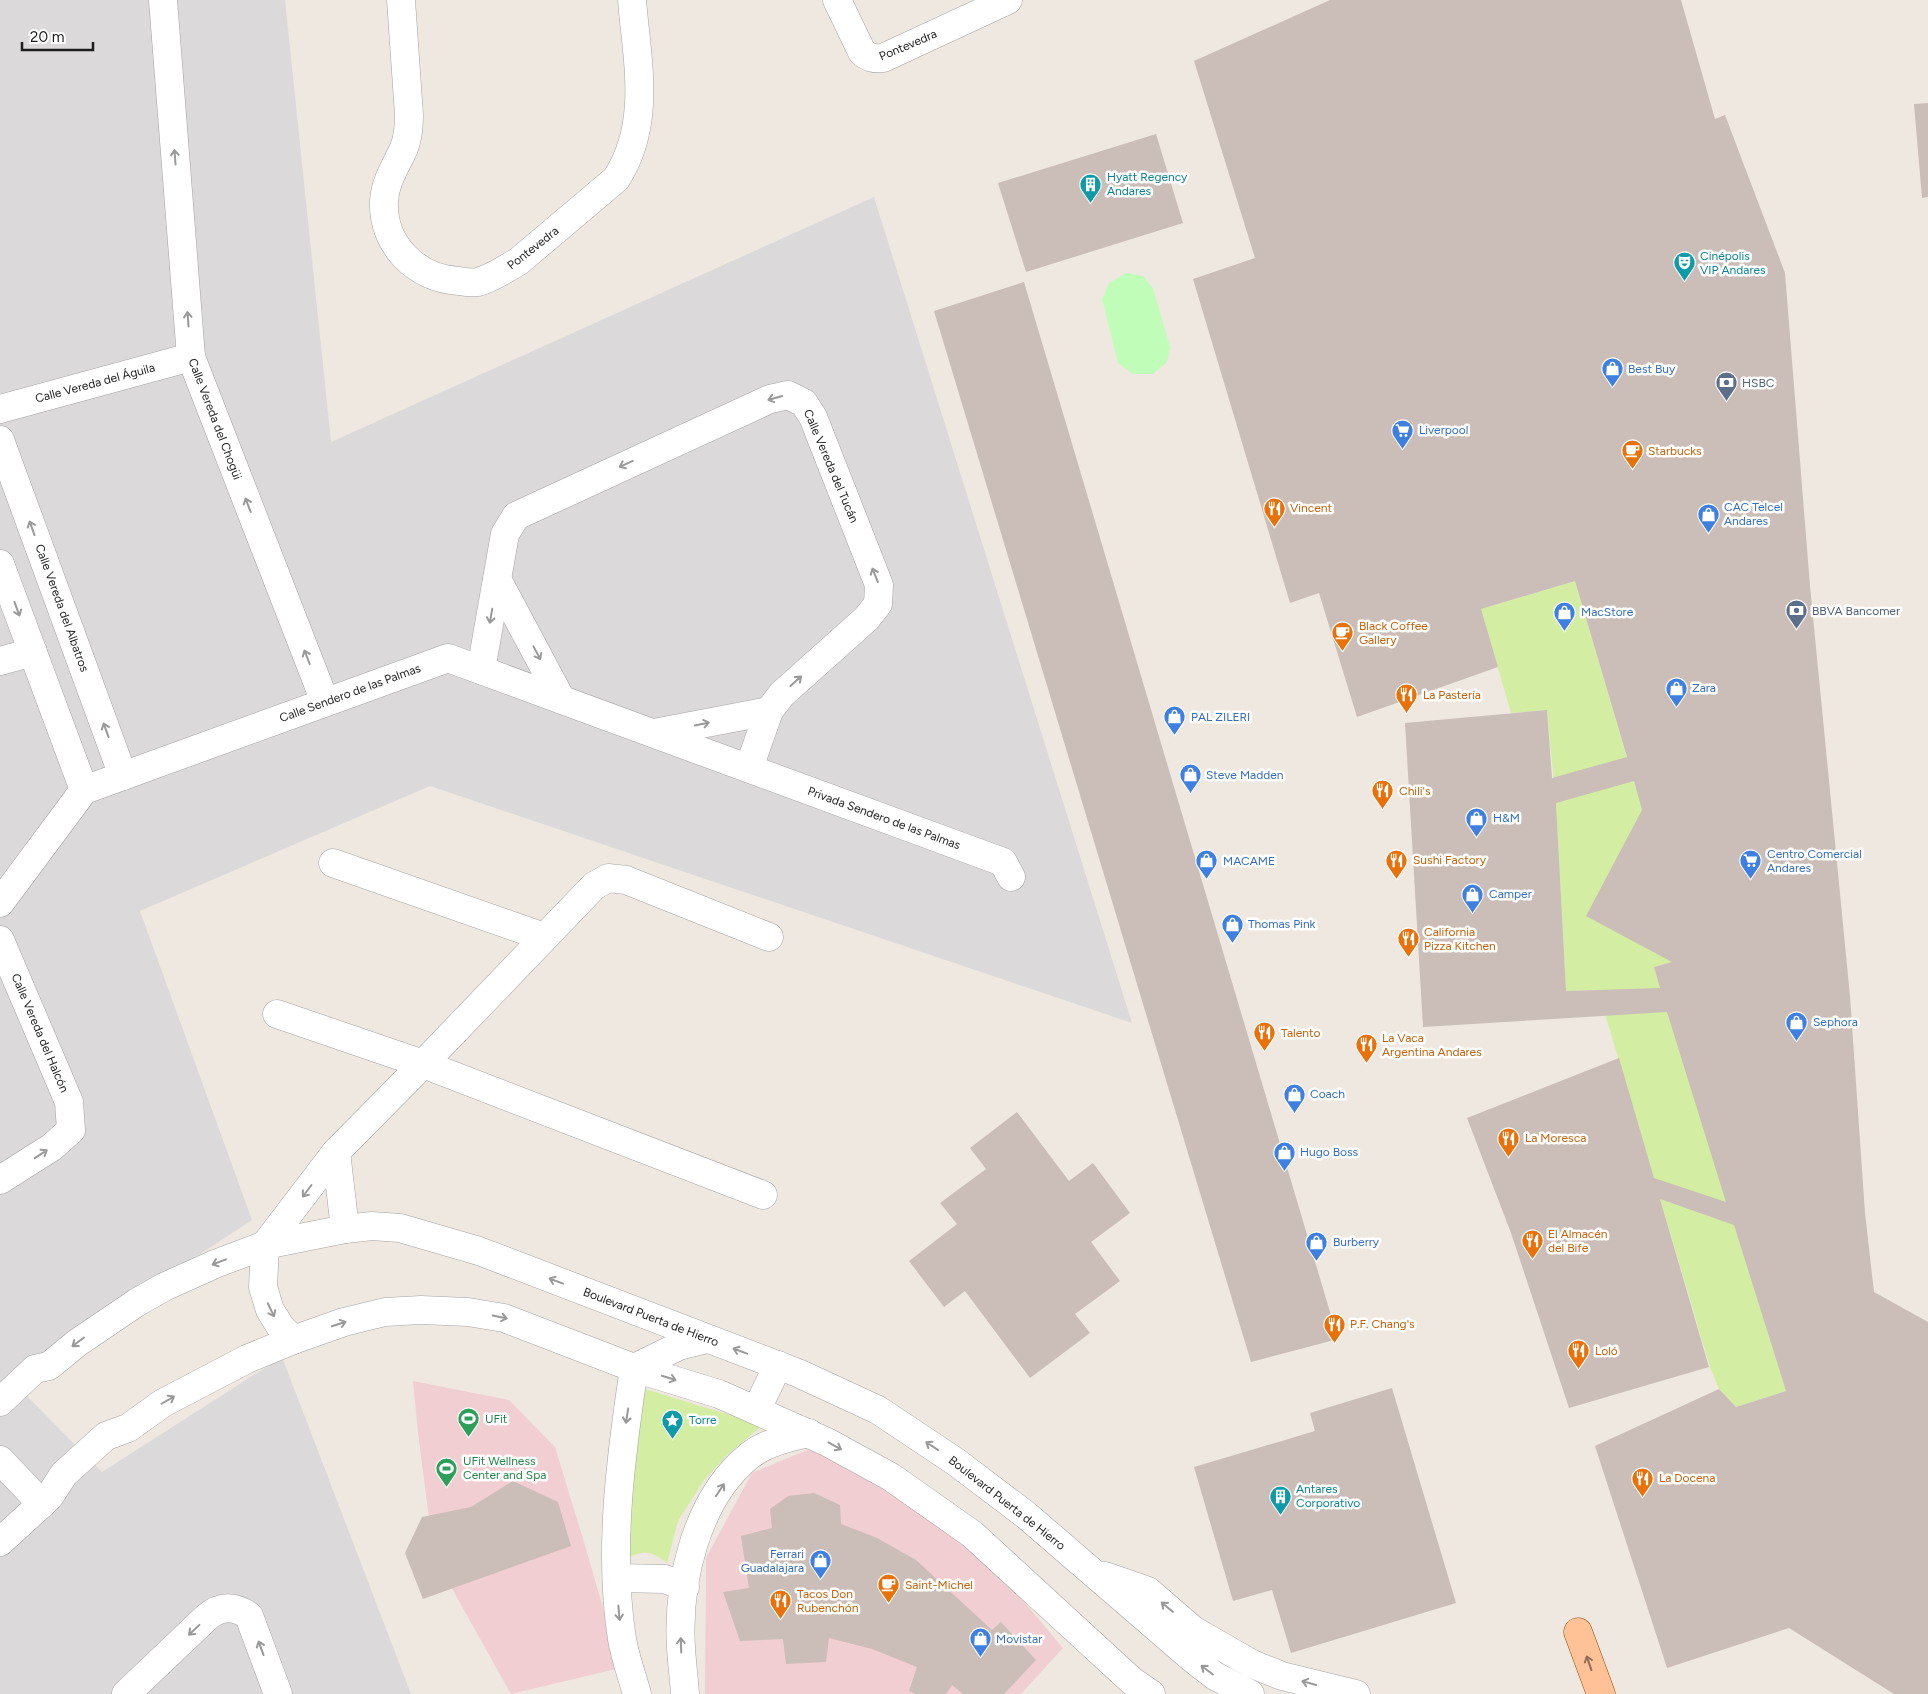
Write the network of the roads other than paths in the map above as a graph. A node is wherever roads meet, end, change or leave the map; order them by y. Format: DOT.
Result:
graph roads {
  1 [pos="163,0"];
  2 [pos="400,0"];
  3 [pos="632,0"];
  4 [pos="837,0"];
  5 [pos="1008,0"];
  6 [pos="191,358"];
  7 [pos="0,409"];
  8 [pos="0,440"];
  9 [pos="0,564"];
  10 [pos="498,579"];
  11 [pos="33,652"];
  12 [pos="0,661"];
  13 [pos="481,670"];
  14 [pos="561,699"];
  15 [pos="325,702"];
  16 [pos="769,711"];
  17 [pos="654,734"];
  18 [pos="749,768"];
  19 [pos="123,776"];
  20 [pos="84,790"];
  21 [pos="333,863"];
  22 [pos="1011,877"];
  23 [pos="0,904"];
  24 [pos="544,937"];
  25 [pos="769,937"];
  26 [pos="0,940"];
  27 [pos="278,1014"];
  28 [pos="423,1064"];
  29 [pos="336,1152"];
  30 [pos="0,1180"];
  31 [pos="763,1195"];
  32 [pos="345,1229"];
  33 [pos="265,1245"];
  34 [pos="707,1339"];
  35 [pos="293,1340"];
  36 [pos="778,1365"];
  37 [pos="49,1366"];
  38 [pos="634,1368"];
  39 [pos="0,1402"];
  40 [pos="757,1409"];
  41 [pos="0,1413"];
  42 [pos="809,1433"];
  43 [pos="0,1460"];
  44 [pos="46,1500"];
  45 [pos="0,1542"];
  46 [pos="1093,1573"];
  47 [pos="617,1578"];
  48 [pos="685,1586"];
  49 [pos="1578,1632"];
  50 [pos="126,1694"];
  51 [pos="278,1694"];
  52 [pos="637,1694"];
  53 [pos="685,1694"];
  54 [pos="1151,1694"];
  55 [pos="1250,1694"];
  56 [pos="1356,1694"];
  57 [pos="1601,1694"];
  6 -- 1 [label="street, Calle Vereda del Chogüi, one-way"];
  2 -- 3 [label="street, Pontevedra"];
  4 -- 5 [label="street, Pontevedra"];
  6 -- 7 [label="street, Calle Vereda del Águila"];
  15 -- 6 [label="street, Calle Vereda del Chogüi, one-way"];
  19 -- 8 [label="street, Calle Vereda del Albatros, one-way"];
  9 -- 11 [label="street, one-way"];
  10 -- 13 [label="street, Calle Vereda del Tucán, one-way"];
  10 -- 14 [label="street, one-way"];
  16 -- 10 [label="street, Calle Vereda del Tucán, one-way"];
  11 -- 12 [label="street"];
  11 -- 20 [label="street"];
  13 -- 14 [label="street, Calle Sendero de las Palmas"];
  13 -- 15 [label="street, Calle Sendero de las Palmas"];
  14 -- 17 [label="street, Calle Sendero de las Palmas"];
  15 -- 19 [label="street, Calle Sendero de las Palmas"];
  17 -- 16 [label="street, one-way"];
  16 -- 18 [label="street, Calle Vereda del Tucán"];
  17 -- 18 [label="street, Calle Sendero de las Palmas"];
  18 -- 22 [label="street, Privada Sendero de las Palmas"];
  19 -- 20 [label="street, Calle Sendero de las Palmas"];
  20 -- 23 [label="street"];
  21 -- 24 [label="street"];
  24 -- 25 [label="street"];
  24 -- 28 [label="street"];
  30 -- 26 [label="street, Calle Vereda del Halcón, one-way"];
  27 -- 28 [label="street"];
  28 -- 29 [label="street"];
  28 -- 31 [label="street"];
  29 -- 32 [label="street"];
  29 -- 33 [label="street, one-way"];
  32 -- 33 [label="street, Boulevard Puerta de Hierro"];
  34 -- 32 [label="street, Boulevard Puerta de Hierro, one-way"];
  33 -- 35 [label="street, one-way"];
  33 -- 37 [label="street, Boulevard Puerta de Hierro, one-way"];
  36 -- 34 [label="street, Boulevard Puerta de Hierro, one-way"];
  34 -- 38 [label="street"];
  35 -- 38 [label="street, one-way"];
  44 -- 35 [label="street, one-way"];
  36 -- 40 [label="street"];
  46 -- 36 [label="street, Boulevard Puerta de Hierro, one-way"];
  37 -- 39 [label="street, Boulevard Puerta de Hierro"];
  37 -- 41 [label="street"];
  38 -- 40 [label="street, one-way"];
  38 -- 47 [label="street, one-way"];
  40 -- 42 [label="street"];
  48 -- 42 [label="street, one-way"];
  42 -- 54 [label="street, one-way"];
  43 -- 44 [label="street"];
  44 -- 45 [label="street"];
  55 -- 46 [label="street, Boulevard Puerta de Hierro, one-way"];
  56 -- 46 [label="street, one-way"];
  47 -- 48 [label="street"];
  47 -- 52 [label="street, one-way"];
  53 -- 48 [label="street, one-way"];
  57 -- 49 [label="main road, one-way"];
  51 -- 50 [label="street, one-way"];
}
